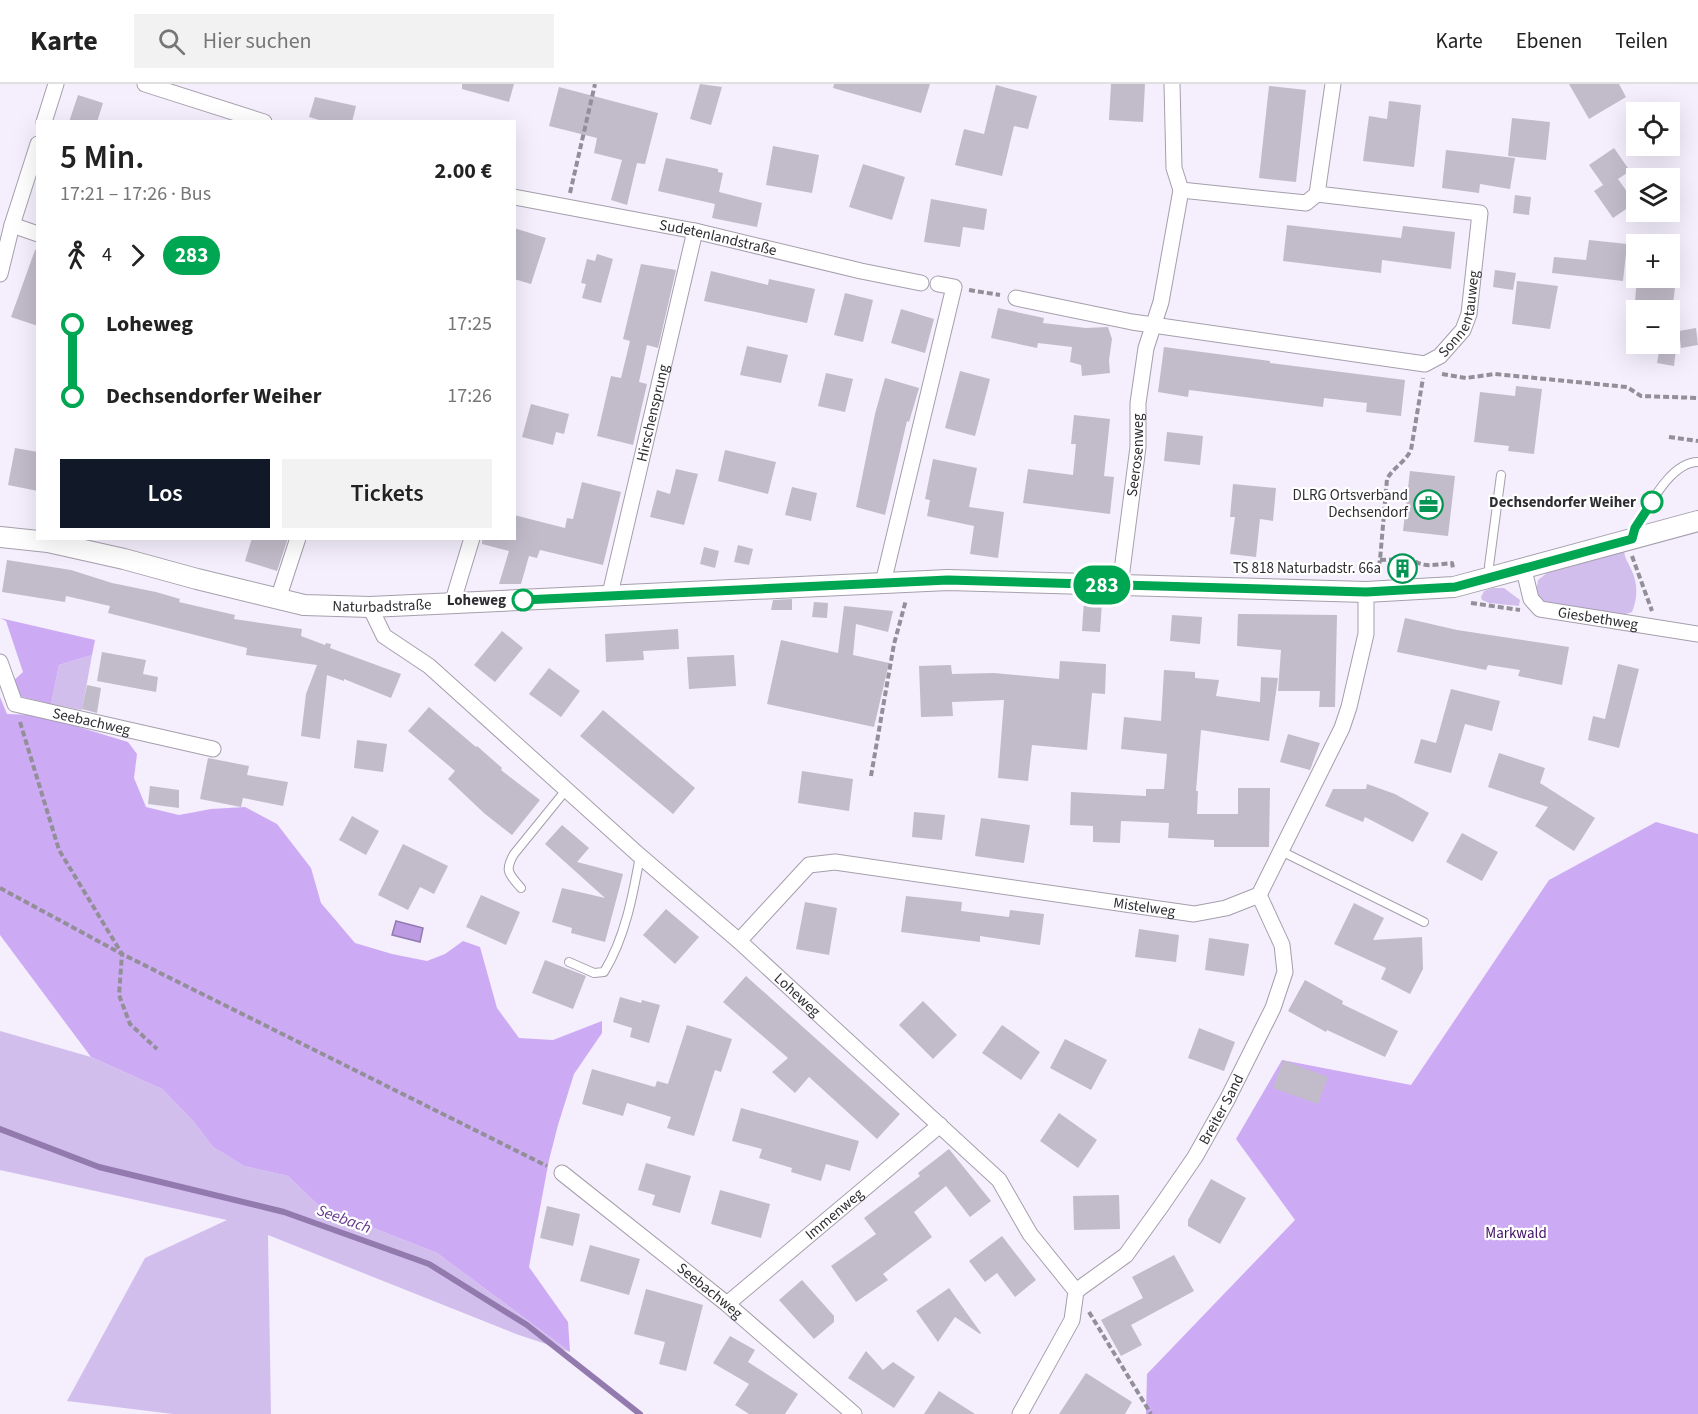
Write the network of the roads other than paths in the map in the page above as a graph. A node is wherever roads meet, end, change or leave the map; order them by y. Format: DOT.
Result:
graph roads {
  1 [pos="56,84"];
  2 [pos="145,84"];
  3 [pos="1172,84"];
  4 [pos="1333,84"];
  5 [pos="45,120"];
  6 [pos="258,120"];
  7 [pos="36,150"];
  8 [pos="1180,190"];
  9 [pos="1317,195"];
  10 [pos="516,197"];
  11 [pos="12,225"];
  12 [pos="695,231"];
  13 [pos="36,233"];
  14 [pos="0,274"];
  15 [pos="921,283"];
  16 [pos="938,285"];
  17 [pos="1016,298"];
  18 [pos="1153,324"];
  19 [pos="1698,462"];
  20 [pos="1501,475"];
  21 [pos="1698,521"];
  22 [pos="0,537"];
  23 [pos="1632,539"];
  24 [pos="297,540"];
  25 [pos="471,540"];
  26 [pos="1524,570"];
  27 [pos="1491,579"];
  28 [pos="883,583"];
  29 [pos="1120,586"];
  30 [pos="1366,592"];
  31 [pos="610,594"];
  32 [pos="278,599"];
  33 [pos="452,604"];
  34 [pos="370,607"];
  35 [pos="1698,634"];
  36 [pos="0,662"];
  37 [pos="213,749"];
  38 [pos="566,790"];
  39 [pos="1281,851"];
  40 [pos="640,856"];
  41 [pos="521,888"];
  42 [pos="1259,895"];
  43 [pos="1424,922"];
  44 [pos="739,941"];
  45 [pos="569,963"];
  46 [pos="940,1125"];
  47 [pos="562,1173"];
  48 [pos="1076,1291"];
  49 [pos="727,1304"];
  50 [pos="854,1414"];
  51 [pos="1020,1414"];
  1 -- 5 [label="street"];
  2 -- 6 [label="street"];
  3 -- 8 [label="street, Seerosenweg"];
  4 -- 9 [label="street"];
  7 -- 11 [label="street"];
  8 -- 9 [label="street, Sonnentauweg"];
  8 -- 18 [label="street, Seerosenweg"];
  9 -- 18 [label="street, Sonnentauweg"];
  10 -- 12 [label="street, Sudetenlandstraße"];
  11 -- 13 [label="street"];
  11 -- 14 [label="street"];
  12 -- 15 [label="street, Sudetenlandstraße"];
  12 -- 31 [label="street, Hirschensprung"];
  16 -- 28 [label="street"];
  17 -- 18 [label="street"];
  18 -- 29 [label="street, Seerosenweg"];
  19 -- 23 [label="lane"];
  20 -- 27 [label="lane"];
  21 -- 23 [label="street, Naturbadstraße"];
  22 -- 32 [label="street, Naturbadstraße"];
  23 -- 26 [label="street, Naturbadstraße"];
  24 -- 32 [label="street"];
  25 -- 33 [label="street"];
  26 -- 27 [label="street, Naturbadstraße"];
  26 -- 35 [label="street, Giesbethweg"];
  27 -- 30 [label="street, Naturbadstraße"];
  28 -- 29 [label="street, Naturbadstraße"];
  28 -- 31 [label="street, Naturbadstraße"];
  29 -- 30 [label="street, Naturbadstraße"];
  30 -- 39 [label="street"];
  31 -- 33 [label="street, Naturbadstraße"];
  32 -- 34 [label="street, Naturbadstraße"];
  33 -- 34 [label="street, Naturbadstraße"];
  34 -- 38 [label="street, Loheweg"];
  36 -- 37 [label="street, Seebachweg"];
  38 -- 40 [label="street, Loheweg"];
  38 -- 41 [label="lane"];
  39 -- 42 [label="street"];
  39 -- 43 [label="lane"];
  40 -- 44 [label="street, Loheweg"];
  40 -- 45 [label="lane"];
  42 -- 44 [label="street, Mistelweg"];
  42 -- 48 [label="street, Breiter Sand"];
  44 -- 46 [label="street, Loheweg"];
  46 -- 48 [label="street, Loheweg"];
  46 -- 49 [label="street, Immenweg"];
  47 -- 49 [label="street, Seebachweg"];
  48 -- 51 [label="street"];
  49 -- 50 [label="street, Seebachweg"];
}
